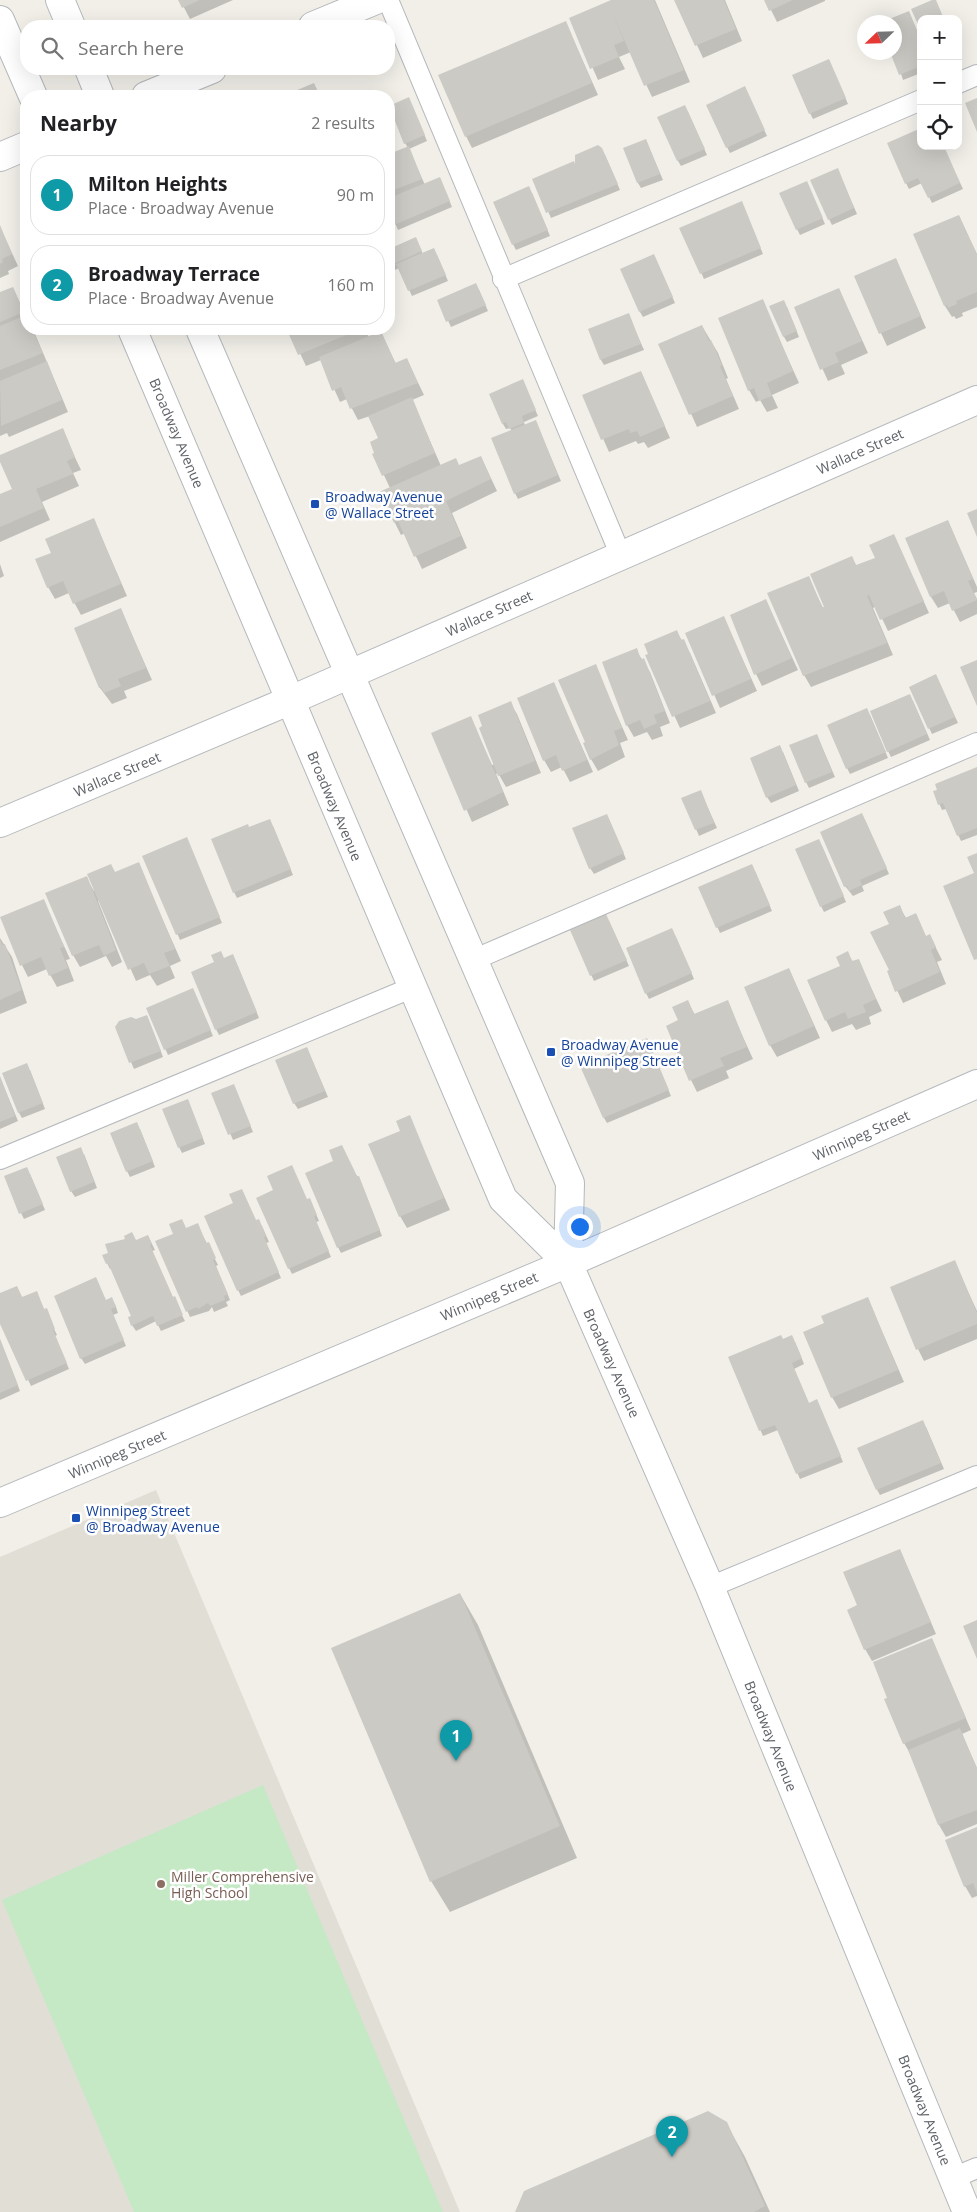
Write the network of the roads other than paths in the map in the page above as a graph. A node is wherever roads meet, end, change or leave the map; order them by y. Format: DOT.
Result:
graph roads {
  1 [pos="60,0"];
  2 [pos="376,0"];
  3 [pos="388,0"];
  4 [pos="0,20"];
  5 [pos="68,20"];
  6 [pos="328,20"];
  7 [pos="20,66"];
  8 [pos="24,75"];
  9 [pos="91,75"];
  10 [pos="197,75"];
  11 [pos="977,75"];
  12 [pos="962,82"];
  13 [pos="30,90"];
  14 [pos="97,90"];
  15 [pos="161,90"];
  16 [pos="917,102"];
  17 [pos="20,149"];
  18 [pos="0,157"];
  19 [pos="503,279"];
  20 [pos="135,335"];
  21 [pos="203,335"];
  22 [pos="977,400"];
  23 [pos="621,556"];
  24 [pos="349,674"];
  25 [pos="291,700"];
  26 [pos="977,743"];
  27 [pos="0,822"];
  28 [pos="473,960"];
  29 [pos="411,988"];
  30 [pos="977,1084"];
  31 [pos="0,1159"];
  32 [pos="568,1262"];
  33 [pos="977,1476"];
  34 [pos="0,1503"];
  35 [pos="710,1587"];
  36 [pos="965,2173"];
  37 [pos="967,2212"];
  1 -- 5 [label="street"];
  2 -- 6 [label="street"];
  3 -- 19 [label="lane"];
  4 -- 7 [label="street"];
  8 -- 13 [label="street"];
  9 -- 14 [label="street"];
  10 -- 15 [label="street"];
  11 -- 12 [label="lane"];
  16 -- 19 [label="lane"];
  17 -- 18 [label="street"];
  19 -- 23 [label="lane"];
  20 -- 25 [label="street, Broadway Avenue"];
  21 -- 24 [label="street, Broadway Avenue"];
  22 -- 23 [label="street, Wallace Street"];
  23 -- 24 [label="street, Wallace Street"];
  24 -- 25 [label="street, Wallace Street"];
  24 -- 28 [label="street, Broadway Avenue"];
  25 -- 27 [label="street, Wallace Street"];
  25 -- 29 [label="street, Broadway Avenue"];
  26 -- 28 [label="lane"];
  28 -- 32 [label="street, Broadway Avenue"];
  29 -- 31 [label="lane"];
  29 -- 32 [label="street, Broadway Avenue"];
  30 -- 32 [label="street, Winnipeg Street"];
  32 -- 34 [label="street, Winnipeg Street"];
  32 -- 35 [label="street, Broadway Avenue"];
  33 -- 35 [label="lane"];
  35 -- 36 [label="street, Broadway Avenue"];
  36 -- 37 [label="street, Broadway Avenue"];
}
